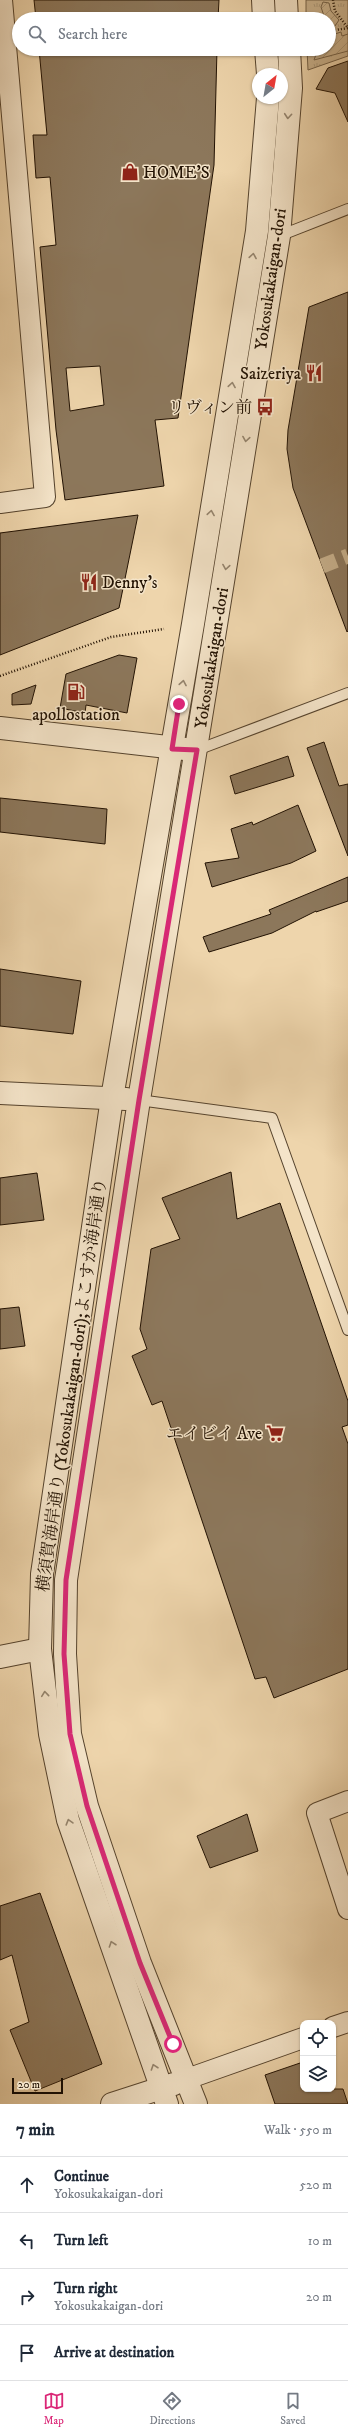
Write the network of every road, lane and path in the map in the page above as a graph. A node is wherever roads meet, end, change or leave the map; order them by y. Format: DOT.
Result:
graph roads {
  1 [pos="2,0"];
  2 [pos="263,0"];
  3 [pos="286,0"];
  4 [pos="333,0"];
  5 [pos="264,12"];
  6 [pos="287,12"];
  7 [pos="336,30"];
  8 [pos="267,56"];
  9 [pos="289,56"];
  10 [pos="268,68"];
  11 [pos="268,104"];
  12 [pos="348,209"];
  13 [pos="279,236"];
  14 [pos="0,504"];
  15 [pos="164,629"];
  16 [pos="0,676"];
  17 [pos="348,693"];
  18 [pos="0,728"];
  19 [pos="172,749"];
  20 [pos="197,750"];
  21 [pos="0,1093"];
  22 [pos="112,1098"];
  23 [pos="139,1100"];
  24 [pos="348,1330"];
  25 [pos="40,1650"];
  26 [pos="0,1657"];
  27 [pos="348,1801"];
  28 [pos="348,1909"];
  29 [pos="348,2022"];
  30 [pos="336,2026"];
  31 [pos="300,2039"];
  32 [pos="187,2079"];
  33 [pos="164,2096"];
  34 [pos="112,2104"];
  35 [pos="196,2104"];
  1 -- 14 [label="street"];
  2 -- 5 [label="street"];
  3 -- 6 [label="street"];
  4 -- 7 [label="path"];
  8 -- 10 [label="street"];
  9 -- 13 [label="street, Yokosukakaigan-dori, one-way"];
  19 -- 11 [label="street, Yokosukakaigan-dori, one-way"];
  12 -- 13 [label="lane"];
  13 -- 20 [label="street, Yokosukakaigan-dori, one-way"];
  15 -- 16 [label="path"];
  17 -- 20 [label="lane"];
  18 -- 19 [label="street"];
  19 -- 20 [label="street"];
  19 -- 22 [label="street, 横須賀海岸通り (Yokosukakaigan-dori);よこすか海岸通り"];
  20 -- 23 [label="street, Yokosukakaigan-dori"];
  21 -- 22 [label="street"];
  22 -- 23 [label="street"];
  22 -- 25 [label="street, 横須賀海岸通り (Yokosukakaigan-dori);よこすか海岸通り"];
  23 -- 24 [label="lane"];
  23 -- 32 [label="street, Yokosukakaigan-dori"];
  25 -- 26 [label="street"];
  33 -- 25 [label="street, 横須賀海岸通り (Yokosukakaigan-dori);よこすか海岸通り, one-way"];
  27 -- 28 [label="street"];
  29 -- 30 [label="street"];
  31 -- 32 [label="street"];
  32 -- 33 [label="street"];
  32 -- 35 [label="street, Yokosukakaigan-dori"];
  33 -- 34 [label="street"];
}
